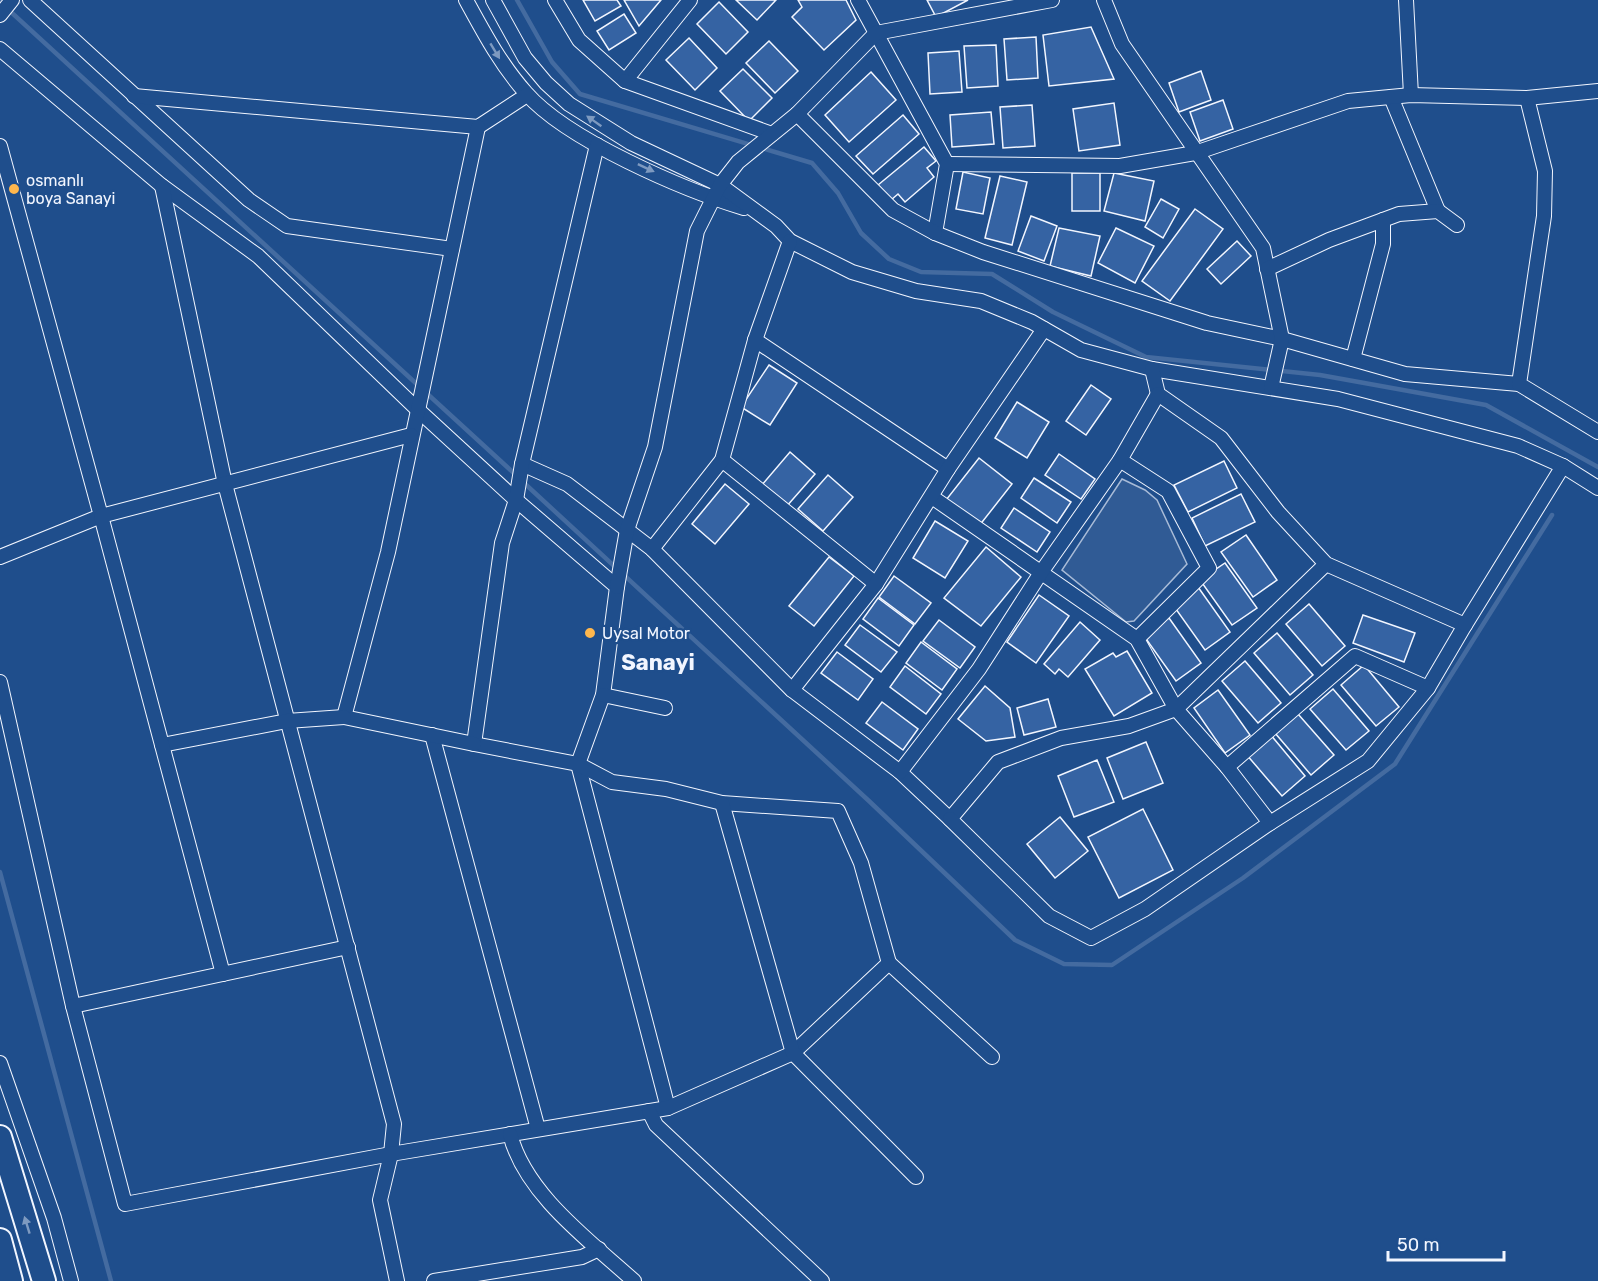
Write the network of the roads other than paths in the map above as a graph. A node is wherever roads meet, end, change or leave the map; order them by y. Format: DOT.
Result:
graph roads {
  1 [pos="12,0"];
  2 [pos="30,0"];
  3 [pos="466,0"];
  4 [pos="493,0"];
  5 [pos="555,0"];
  6 [pos="690,0"];
  7 [pos="858,0"];
  8 [pos="1052,0"];
  9 [pos="1104,0"];
  10 [pos="1406,0"];
  11 [pos="1002,4"];
  12 [pos="0,15"];
  13 [pos="876,33"];
  14 [pos="0,49"];
  15 [pos="625,81"];
  16 [pos="1598,91"];
  17 [pos="527,95"];
  18 [pos="1412,95"];
  19 [pos="134,96"];
  20 [pos="1391,97"];
  21 [pos="1527,98"];
  22 [pos="797,114"];
  23 [pos="478,127"];
  24 [pos="770,136"];
  25 [pos="597,145"];
  26 [pos="0,147"];
  27 [pos="1195,153"];
  28 [pos="947,164"];
  29 [pos="720,185"];
  30 [pos="162,186"];
  31 [pos="712,198"];
  32 [pos="755,211"];
  33 [pos="1438,211"];
  34 [pos="1383,220"];
  35 [pos="1457,225"];
  36 [pos="935,233"];
  37 [pos="790,241"];
  38 [pos="452,249"];
  39 [pos="1267,270"];
  40 [pos="1044,329"];
  41 [pos="1281,339"];
  42 [pos="755,340"];
  43 [pos="1353,359"];
  44 [pos="1152,369"];
  45 [pos="1273,382"];
  46 [pos="1519,384"];
  47 [pos="1158,394"];
  48 [pos="417,407"];
  49 [pos="1598,432"];
  50 [pos="411,435"];
  51 [pos="722,460"];
  52 [pos="1120,460"];
  53 [pos="522,465"];
  54 [pos="1563,466"];
  55 [pos="948,469"];
  56 [pos="225,484"];
  57 [pos="1598,488"];
  58 [pos="932,497"];
  59 [pos="516,498"];
  60 [pos="101,516"];
  61 [pos="627,532"];
  62 [pos="652,549"];
  63 [pos="0,557"];
  64 [pos="1326,564"];
  65 [pos="1042,572"];
  66 [pos="876,584"];
  67 [pos="617,585"];
  68 [pos="1465,626"];
  69 [pos="1137,639"];
  70 [pos="0,682"];
  71 [pos="1428,688"];
  72 [pos="792,690"];
  73 [pos="603,695"];
  74 [pos="665,708"];
  75 [pos="1176,709"];
  76 [pos="344,717"];
  77 [pos="287,721"];
  78 [pos="432,735"];
  79 [pos="474,744"];
  80 [pos="162,745"];
  81 [pos="578,764"];
  82 [pos="1227,767"];
  83 [pos="900,772"];
  84 [pos="722,804"];
  85 [pos="950,819"];
  86 [pos="1270,823"];
  87 [pos="348,947"];
  88 [pos="889,963"];
  89 [pos="223,974"];
  90 [pos="73,1006"];
  91 [pos="793,1053"];
  92 [pos="992,1057"];
  93 [pos="0,1063"];
  94 [pos="668,1107"];
  95 [pos="649,1111"];
  96 [pos="538,1129"];
  97 [pos="510,1134"];
  98 [pos="0,1137"];
  99 [pos="391,1154"];
  100 [pos="916,1177"];
  101 [pos="0,1240"];
  102 [pos="599,1249"];
  103 [pos="11,1281"];
  104 [pos="44,1281"];
  105 [pos="71,1281"];
  106 [pos="397,1281"];
  107 [pos="434,1281"];
  108 [pos="634,1281"];
  109 [pos="822,1281"];
  1 -- 12 [label="street"];
  2 -- 19 [label="street"];
  3 -- 17 [label="street, one-way"];
  29 -- 4 [label="street, one-way"];
  5 -- 15 [label="street"];
  6 -- 15 [label="street"];
  7 -- 13 [label="street"];
  8 -- 11 [label="street"];
  9 -- 27 [label="street"];
  10 -- 18 [label="street"];
  11 -- 13 [label="street"];
  13 -- 22 [label="street"];
  13 -- 28 [label="street"];
  14 -- 30 [label="street"];
  15 -- 24 [label="street"];
  16 -- 21 [label="street"];
  17 -- 23 [label="street"];
  17 -- 25 [label="street"];
  18 -- 20 [label="street"];
  18 -- 21 [label="street"];
  19 -- 23 [label="street"];
  19 -- 38 [label="street"];
  20 -- 27 [label="street"];
  20 -- 33 [label="street"];
  21 -- 46 [label="street"];
  22 -- 24 [label="street"];
  22 -- 36 [label="street"];
  23 -- 38 [label="street"];
  24 -- 29 [label="street"];
  25 -- 31 [label="street, one-way"];
  25 -- 53 [label="street"];
  26 -- 60 [label="street"];
  27 -- 28 [label="street"];
  27 -- 39 [label="street"];
  28 -- 36 [label="street"];
  29 -- 31 [label="street"];
  29 -- 32 [label="street"];
  30 -- 48 [label="street"];
  30 -- 56 [label="street"];
  31 -- 32 [label="street"];
  31 -- 61 [label="street"];
  32 -- 37 [label="street"];
  33 -- 34 [label="street"];
  33 -- 35 [label="street"];
  34 -- 39 [label="street"];
  34 -- 43 [label="street"];
  36 -- 41 [label="street"];
  37 -- 40 [label="street"];
  37 -- 42 [label="street"];
  38 -- 48 [label="street"];
  39 -- 41 [label="street"];
  40 -- 44 [label="street"];
  40 -- 55 [label="street"];
  41 -- 43 [label="street"];
  41 -- 45 [label="street"];
  42 -- 51 [label="street"];
  42 -- 55 [label="street"];
  43 -- 46 [label="street"];
  44 -- 45 [label="street"];
  44 -- 47 [label="street"];
  45 -- 54 [label="street"];
  46 -- 49 [label="street"];
  47 -- 52 [label="street"];
  47 -- 64 [label="street"];
  48 -- 50 [label="street"];
  48 -- 59 [label="street"];
  50 -- 56 [label="street"];
  50 -- 76 [label="street"];
  51 -- 62 [label="street"];
  51 -- 66 [label="street"];
  52 -- 65 [label="street"];
  52 -- 69 [label="street"];
  53 -- 59 [label="street"];
  53 -- 61 [label="street"];
  54 -- 57 [label="street"];
  54 -- 68 [label="street"];
  55 -- 58 [label="street"];
  56 -- 60 [label="street"];
  56 -- 77 [label="street"];
  58 -- 65 [label="street"];
  58 -- 66 [label="street"];
  59 -- 67 [label="street"];
  59 -- 79 [label="street"];
  60 -- 63 [label="street"];
  60 -- 80 [label="street"];
  61 -- 62 [label="street"];
  61 -- 67 [label="street"];
  62 -- 72 [label="street"];
  64 -- 68 [label="street"];
  64 -- 75 [label="street"];
  65 -- 69 [label="street"];
  65 -- 83 [label="street"];
  66 -- 72 [label="street"];
  67 -- 73 [label="street"];
  68 -- 71 [label="street"];
  69 -- 75 [label="street"];
  70 -- 90 [label="street"];
  71 -- 82 [label="street"];
  71 -- 86 [label="street"];
  72 -- 83 [label="street"];
  73 -- 74 [label="street"];
  73 -- 81 [label="street"];
  75 -- 82 [label="street"];
  75 -- 85 [label="street"];
  76 -- 77 [label="street"];
  76 -- 78 [label="street"];
  77 -- 80 [label="street"];
  77 -- 87 [label="street"];
  78 -- 79 [label="street"];
  78 -- 96 [label="street"];
  79 -- 81 [label="street"];
  80 -- 89 [label="street"];
  81 -- 84 [label="street"];
  81 -- 94 [label="street"];
  82 -- 86 [label="street"];
  83 -- 85 [label="street"];
  84 -- 88 [label="street"];
  84 -- 91 [label="street"];
  85 -- 86 [label="street"];
  87 -- 89 [label="street"];
  87 -- 99 [label="street"];
  88 -- 91 [label="street"];
  88 -- 92 [label="street"];
  89 -- 90 [label="street"];
  90 -- 99 [label="street"];
  91 -- 94 [label="street"];
  91 -- 100 [label="street"];
  93 -- 105 [label="street"];
  94 -- 95 [label="street"];
  95 -- 96 [label="street"];
  95 -- 109 [label="street"];
  96 -- 97 [label="street"];
  97 -- 99 [label="street"];
  97 -- 102 [label="street"];
  104 -- 98 [label="highway, one-way"];
  99 -- 106 [label="street"];
  101 -- 103 [label="highway"];
  102 -- 107 [label="street"];
  102 -- 108 [label="street"];
}
